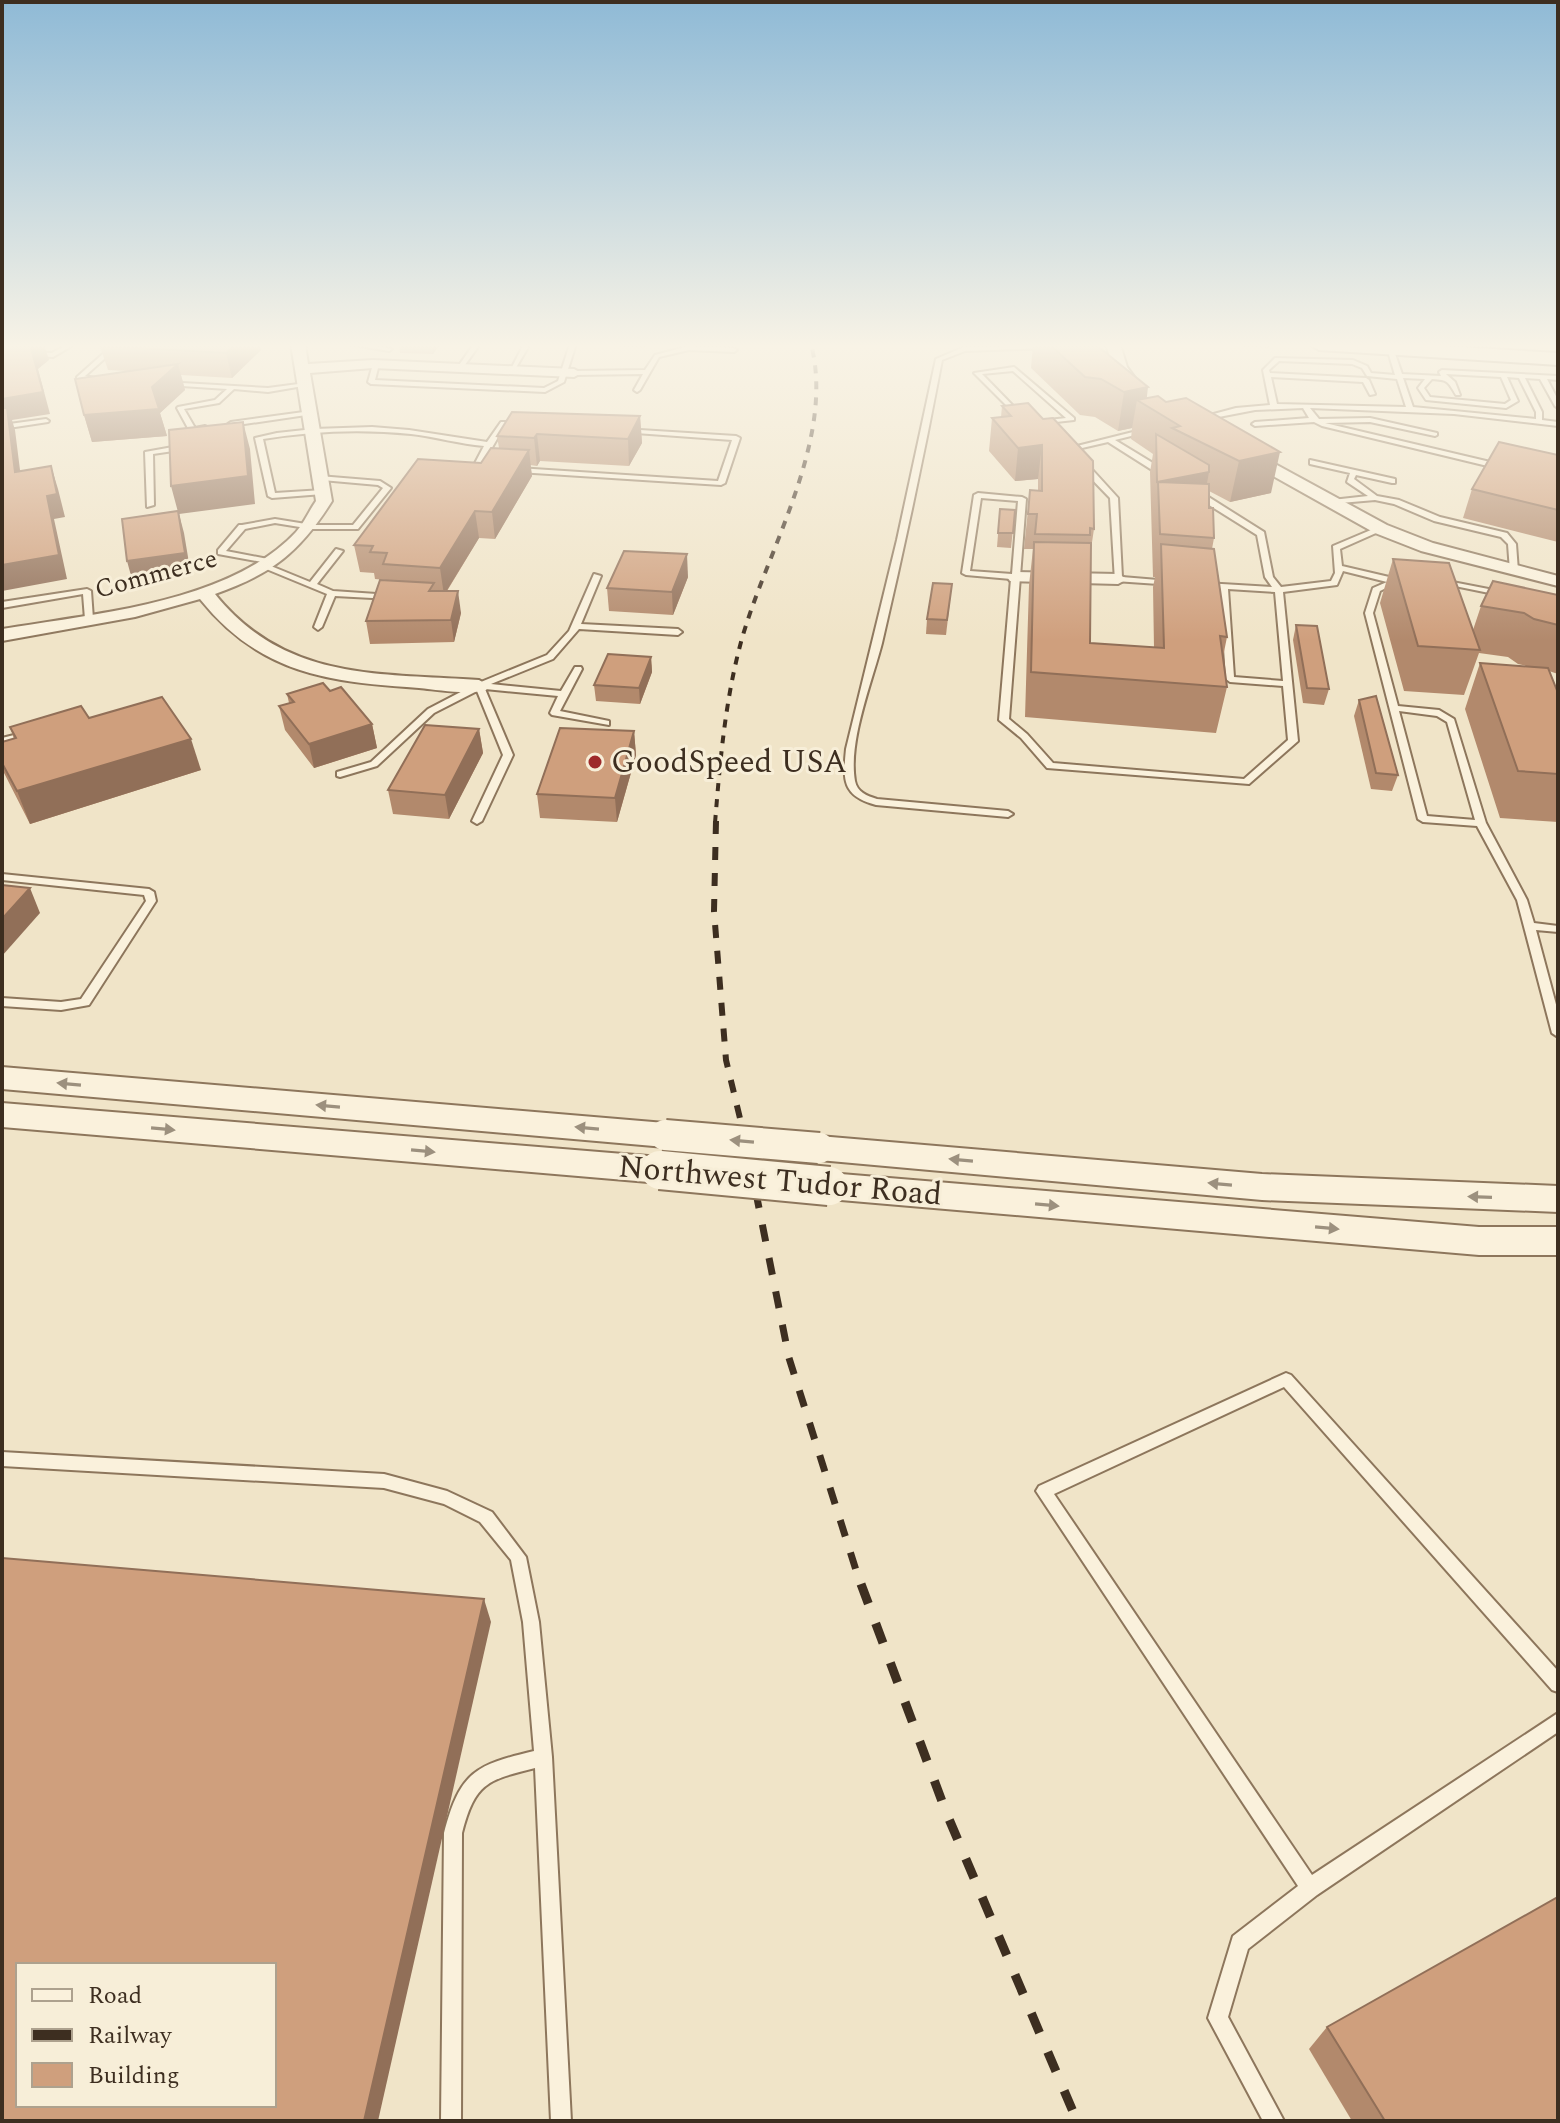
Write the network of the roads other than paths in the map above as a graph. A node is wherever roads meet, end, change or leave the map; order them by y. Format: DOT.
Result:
graph roads {
  1 [pos="260,443"];
  2 [pos="316,443"];
  3 [pos="472,443"];
  4 [pos="734,443"];
  5 [pos="921,443"];
  6 [pos="1060,443"];
  7 [pos="1088,443"];
  8 [pos="1115,443"];
  9 [pos="1226,443"];
  10 [pos="1405,443"];
  11 [pos="489,444"];
  12 [pos="196,446"];
  13 [pos="1068,447"];
  14 [pos="1313,462"];
  15 [pos="494,468"];
  16 [pos="509,469"];
  17 [pos="1514,470"];
  18 [pos="1354,472"];
  19 [pos="1172,478"];
  20 [pos="1392,481"];
  21 [pos="323,485"];
  22 [pos="1185,486"];
  23 [pos="1375,498"];
  24 [pos="1332,502"];
  25 [pos="150,505"];
  26 [pos="312,527"];
  27 [pos="1381,529"];
  28 [pos="339,551"];
  29 [pos="266,564"];
  30 [pos="1338,567"];
  31 [pos="1514,571"];
  32 [pos="597,576"];
  33 [pos="1016,577"];
  34 [pos="1409,578"];
  35 [pos="1118,579"];
  36 [pos="1432,580"];
  37 [pos="1392,581"];
  38 [pos="1558,581"];
  39 [pos="1179,583"];
  40 [pos="1194,584"];
  41 [pos="312,585"];
  42 [pos="1224,587"];
  43 [pos="1279,590"];
  44 [pos="1487,590"];
  45 [pos="204,592"];
  46 [pos="332,593"];
  47 [pos="399,597"];
  48 [pos="1516,597"];
  49 [pos="1483,604"];
  50 [pos="2,605"];
  51 [pos="89,619"];
  52 [pos="576,626"];
  53 [pos="318,627"];
  54 [pos="678,632"];
  55 [pos="2,635"];
  56 [pos="578,669"];
  57 [pos="1288,684"];
  58 [pos="479,686"];
  59 [pos="564,694"];
  60 [pos="1394,708"];
  61 [pos="606,723"];
  62 [pos="48,729"];
  63 [pos="2,741"];
  64 [pos="340,774"];
  65 [pos="1008,814"];
  66 [pos="477,821"];
  67 [pos="1481,823"];
  68 [pos="2,877"];
  69 [pos="1529,926"];
  70 [pos="1558,929"];
  71 [pos="1552,985"];
  72 [pos="2,1002"];
  73 [pos="1558,1033"];
  74 [pos="2,1078"];
  75 [pos="2,1115"];
  76 [pos="1558,1199"];
  77 [pos="1558,1241"];
  78 [pos="2,1459"];
  79 [pos="1558,1684"];
  80 [pos="1558,1722"];
  81 [pos="543,1757"];
  82 [pos="1310,1888"];
  83 [pos="451,2121"];
  84 [pos="561,2121"];
  85 [pos="1274,2121"];
  1 -- 21 [label="lane"];
  2 -- 21 [label="street"];
  3 -- 11 [label="lane"];
  4 -- 16 [label="lane"];
  5 -- 65 [label="lane"];
  6 -- 13 [label="lane"];
  7 -- 13 [label="lane"];
  8 -- 19 [label="lane"];
  9 -- 24 [label="street"];
  10 -- 17 [label="lane"];
  11 -- 15 [label="lane"];
  12 -- 25 [label="lane"];
  13 -- 35 [label="lane"];
  14 -- 18 [label="lane"];
  18 -- 20 [label="lane"];
  18 -- 23 [label="lane"];
  21 -- 26 [label="street"];
  21 -- 26 [label="lane"];
  22 -- 43 [label="lane"];
  23 -- 24 [label="lane"];
  23 -- 31 [label="lane"];
  24 -- 27 [label="street"];
  26 -- 29 [label="street, Commerce"];
  26 -- 29 [label="lane"];
  27 -- 30 [label="lane"];
  27 -- 31 [label="street"];
  28 -- 41 [label="lane"];
  29 -- 41 [label="lane"];
  29 -- 45 [label="street, Commerce"];
  30 -- 37 [label="lane"];
  30 -- 43 [label="lane"];
  31 -- 38 [label="street"];
  32 -- 52 [label="lane"];
  33 -- 33 [label="lane"];
  33 -- 35 [label="street"];
  33 -- 57 [label="lane"];
  34 -- 37 [label="lane"];
  35 -- 39 [label="lane"];
  36 -- 44 [label="lane"];
  37 -- 60 [label="lane"];
  40 -- 42 [label="lane"];
  41 -- 46 [label="lane"];
  42 -- 43 [label="lane"];
  42 -- 57 [label="lane"];
  43 -- 57 [label="lane"];
  44 -- 48 [label="lane"];
  44 -- 49 [label="lane"];
  45 -- 51 [label="street, Commerce"];
  45 -- 58 [label="street"];
  46 -- 47 [label="lane"];
  46 -- 53 [label="lane"];
  50 -- 51 [label="lane"];
  51 -- 55 [label="street, Commerce"];
  52 -- 54 [label="lane"];
  52 -- 58 [label="lane"];
  56 -- 59 [label="lane"];
  58 -- 59 [label="lane"];
  58 -- 64 [label="lane"];
  58 -- 66 [label="lane"];
  59 -- 61 [label="lane"];
  60 -- 67 [label="lane"];
  60 -- 67 [label="lane"];
  62 -- 63 [label="lane"];
  67 -- 69 [label="lane"];
  68 -- 72 [label="lane"];
  69 -- 70 [label="lane"];
  69 -- 71 [label="lane"];
  71 -- 73 [label="lane"];
  76 -- 74 [label="street, Northwest Tudor Road, one-way, bridge"];
  75 -- 77 [label="street, Northwest Tudor Road, one-way, bridge"];
  78 -- 81 [label="lane"];
  79 -- 82 [label="lane"];
  80 -- 82 [label="lane"];
  81 -- 83 [label="lane"];
  81 -- 84 [label="lane"];
  82 -- 85 [label="lane"];
}
